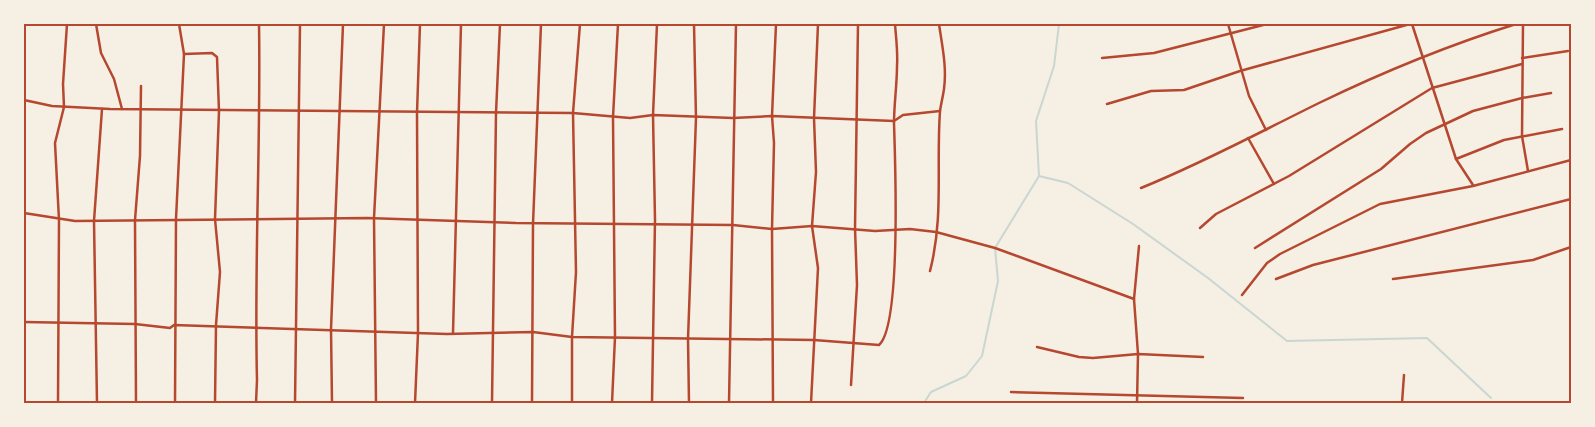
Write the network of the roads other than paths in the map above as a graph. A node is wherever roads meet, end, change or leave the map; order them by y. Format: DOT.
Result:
graph roads {
  1 [pos="67,24"];
  2 [pos="96,24"];
  3 [pos="178,24"];
  4 [pos="259,24"];
  5 [pos="300,24"];
  6 [pos="343,24"];
  7 [pos="384,24"];
  8 [pos="420,24"];
  9 [pos="461,24"];
  10 [pos="500,24"];
  11 [pos="541,24"];
  12 [pos="580,24"];
  13 [pos="618,24"];
  14 [pos="657,24"];
  15 [pos="694,24"];
  16 [pos="736,24"];
  17 [pos="776,24"];
  18 [pos="818,24"];
  19 [pos="858,24"];
  20 [pos="895,24"];
  21 [pos="939,24"];
  22 [pos="1228,24"];
  23 [pos="1267,24"];
  24 [pos="1411,24"];
  25 [pos="1516,24"];
  26 [pos="1523,24"];
  27 [pos="1231,35"];
  28 [pos="1568,51"];
  29 [pos="184,54"];
  30 [pos="1421,57"];
  31 [pos="1102,58"];
  32 [pos="1522,58"];
  33 [pos="1522,64"];
  34 [pos="1240,71"];
  35 [pos="141,86"];
  36 [pos="24,88"];
  37 [pos="1432,88"];
  38 [pos="1551,93"];
  39 [pos="1522,98"];
  40 [pos="24,100"];
  41 [pos="1107,104"];
  42 [pos="64,107"];
  43 [pos="102,109"];
  44 [pos="122,109"];
  45 [pos="141,110"];
  46 [pos="180,110"];
  47 [pos="940,110"];
  48 [pos="219,111"];
  49 [pos="261,111"];
  50 [pos="299,112"];
  51 [pos="340,112"];
  52 [pos="379,112"];
  53 [pos="417,112"];
  54 [pos="458,113"];
  55 [pos="496,113"];
  56 [pos="536,113"];
  57 [pos="573,113"];
  58 [pos="653,115"];
  59 [pos="772,116"];
  60 [pos="614,117"];
  61 [pos="696,118"];
  62 [pos="733,118"];
  63 [pos="814,118"];
  64 [pos="856,118"];
  65 [pos="894,121"];
  66 [pos="1445,124"];
  67 [pos="1562,129"];
  68 [pos="1266,130"];
  69 [pos="24,134"];
  70 [pos="1522,136"];
  71 [pos="1248,138"];
  72 [pos="1456,159"];
  73 [pos="1571,160"];
  74 [pos="1528,171"];
  75 [pos="1274,184"];
  76 [pos="1473,186"];
  77 [pos="1141,188"];
  78 [pos="1571,199"];
  79 [pos="24,213"];
  80 [pos="256,218"];
  81 [pos="296,218"];
  82 [pos="336,218"];
  83 [pos="374,218"];
  84 [pos="215,219"];
  85 [pos="59,220"];
  86 [pos="135,220"];
  87 [pos="176,220"];
  88 [pos="416,220"];
  89 [pos="94,221"];
  90 [pos="456,221"];
  91 [pos="495,223"];
  92 [pos="654,223"];
  93 [pos="533,224"];
  94 [pos="573,224"];
  95 [pos="614,224"];
  96 [pos="693,225"];
  97 [pos="734,225"];
  98 [pos="812,226"];
  99 [pos="855,228"];
  100 [pos="1200,228"];
  101 [pos="772,229"];
  102 [pos="895,230"];
  103 [pos="936,232"];
  104 [pos="1139,246"];
  105 [pos="1571,247"];
  106 [pos="1255,248"];
  107 [pos="930,272"];
  108 [pos="1276,278"];
  109 [pos="1393,279"];
  110 [pos="1242,295"];
  111 [pos="1134,299"];
  112 [pos="24,322"];
  113 [pos="59,323"];
  114 [pos="96,323"];
  115 [pos="135,324"];
  116 [pos="174,325"];
  117 [pos="216,325"];
  118 [pos="256,329"];
  119 [pos="296,329"];
  120 [pos="331,329"];
  121 [pos="374,331"];
  122 [pos="533,332"];
  123 [pos="418,333"];
  124 [pos="453,333"];
  125 [pos="491,334"];
  126 [pos="572,337"];
  127 [pos="615,337"];
  128 [pos="653,338"];
  129 [pos="688,339"];
  130 [pos="732,339"];
  131 [pos="772,340"];
  132 [pos="814,340"];
  133 [pos="852,343"];
  134 [pos="1037,346"];
  135 [pos="1138,354"];
  136 [pos="1203,357"];
  137 [pos="1404,375"];
  138 [pos="851,385"];
  139 [pos="1011,392"];
  140 [pos="1137,394"];
  141 [pos="1243,398"];
  142 [pos="58,403"];
  143 [pos="97,403"];
  144 [pos="136,403"];
  145 [pos="175,403"];
  146 [pos="215,403"];
  147 [pos="256,403"];
  148 [pos="295,403"];
  149 [pos="332,403"];
  150 [pos="376,403"];
  151 [pos="415,403"];
  152 [pos="492,403"];
  153 [pos="532,403"];
  154 [pos="572,403"];
  155 [pos="612,403"];
  156 [pos="652,403"];
  157 [pos="689,403"];
  158 [pos="729,403"];
  159 [pos="773,403"];
  160 [pos="811,403"];
  161 [pos="1137,403"];
  162 [pos="1402,403"];
  1 -- 42 [label="street"];
  2 -- 44 [label="street"];
  3 -- 29 [label="street"];
  4 -- 49 [label="street"];
  5 -- 50 [label="street"];
  6 -- 51 [label="street"];
  7 -- 52 [label="street"];
  8 -- 53 [label="street"];
  9 -- 54 [label="street"];
  10 -- 55 [label="street"];
  11 -- 56 [label="street"];
  12 -- 57 [label="street"];
  13 -- 60 [label="street"];
  14 -- 58 [label="street"];
  15 -- 61 [label="street"];
  16 -- 62 [label="street"];
  17 -- 59 [label="street"];
  18 -- 63 [label="street"];
  19 -- 64 [label="street"];
  20 -- 65 [label="street"];
  21 -- 47 [label="street"];
  22 -- 27 [label="street"];
  23 -- 27 [label="street"];
  24 -- 30 [label="street"];
  24 -- 34 [label="street"];
  25 -- 30 [label="street"];
  26 -- 32 [label="street"];
  27 -- 31 [label="street"];
  27 -- 34 [label="street"];
  28 -- 32 [label="street"];
  29 -- 46 [label="street"];
  29 -- 48 [label="street"];
  30 -- 37 [label="street"];
  30 -- 68 [label="street"];
  32 -- 33 [label="street"];
  33 -- 37 [label="street"];
  33 -- 39 [label="street"];
  34 -- 41 [label="street"];
  34 -- 68 [label="street"];
  35 -- 45 [label="street"];
  36 -- 40 [label="street"];
  37 -- 66 [label="street"];
  37 -- 75 [label="street"];
  38 -- 39 [label="street"];
  39 -- 66 [label="street"];
  39 -- 70 [label="street"];
  40 -- 42 [label="street"];
  40 -- 69 [label="street"];
  42 -- 43 [label="street"];
  42 -- 85 [label="street"];
  43 -- 44 [label="street"];
  43 -- 89 [label="street"];
  44 -- 45 [label="street"];
  45 -- 46 [label="street"];
  45 -- 86 [label="street"];
  46 -- 48 [label="street"];
  46 -- 87 [label="street"];
  47 -- 65 [label="street"];
  47 -- 103 [label="street"];
  48 -- 49 [label="street"];
  48 -- 84 [label="street"];
  49 -- 50 [label="street"];
  49 -- 80 [label="street"];
  50 -- 51 [label="street"];
  50 -- 81 [label="street"];
  51 -- 52 [label="street"];
  51 -- 82 [label="street"];
  52 -- 53 [label="street"];
  52 -- 83 [label="street"];
  53 -- 54 [label="street"];
  53 -- 88 [label="street"];
  54 -- 55 [label="street"];
  54 -- 90 [label="street"];
  55 -- 56 [label="street"];
  55 -- 91 [label="street"];
  56 -- 57 [label="street"];
  56 -- 93 [label="street"];
  57 -- 60 [label="street"];
  57 -- 94 [label="street"];
  58 -- 60 [label="street"];
  58 -- 61 [label="street"];
  58 -- 92 [label="street"];
  59 -- 62 [label="street"];
  59 -- 63 [label="street"];
  59 -- 101 [label="street"];
  60 -- 95 [label="street"];
  61 -- 62 [label="street"];
  61 -- 96 [label="street"];
  62 -- 97 [label="street"];
  63 -- 64 [label="street"];
  63 -- 98 [label="street"];
  64 -- 65 [label="street"];
  64 -- 99 [label="street"];
  65 -- 102 [label="street"];
  66 -- 72 [label="street"];
  66 -- 106 [label="street"];
  67 -- 70 [label="street"];
  68 -- 71 [label="street"];
  70 -- 72 [label="street"];
  70 -- 74 [label="street"];
  71 -- 75 [label="street"];
  71 -- 77 [label="street"];
  72 -- 76 [label="street"];
  73 -- 74 [label="street"];
  74 -- 76 [label="street"];
  75 -- 100 [label="street"];
  76 -- 110 [label="street"];
  78 -- 108 [label="street"];
  79 -- 85 [label="street"];
  80 -- 81 [label="street"];
  80 -- 84 [label="street"];
  80 -- 118 [label="street"];
  81 -- 82 [label="street"];
  81 -- 119 [label="street"];
  82 -- 83 [label="street"];
  82 -- 120 [label="street"];
  83 -- 88 [label="street"];
  83 -- 121 [label="street"];
  84 -- 87 [label="street"];
  84 -- 117 [label="street"];
  85 -- 89 [label="street"];
  85 -- 113 [label="street"];
  86 -- 87 [label="street"];
  86 -- 89 [label="street"];
  86 -- 115 [label="street"];
  87 -- 116 [label="street"];
  88 -- 90 [label="street"];
  88 -- 123 [label="street"];
  89 -- 114 [label="street"];
  90 -- 91 [label="street"];
  90 -- 124 [label="street"];
  91 -- 93 [label="street"];
  91 -- 125 [label="street"];
  92 -- 95 [label="street"];
  92 -- 96 [label="street"];
  92 -- 128 [label="street"];
  93 -- 94 [label="street"];
  93 -- 122 [label="street"];
  94 -- 95 [label="street"];
  94 -- 126 [label="street"];
  95 -- 127 [label="street"];
  96 -- 97 [label="street"];
  96 -- 129 [label="street"];
  97 -- 101 [label="street"];
  97 -- 130 [label="street"];
  98 -- 99 [label="street"];
  98 -- 101 [label="street"];
  98 -- 132 [label="street"];
  99 -- 102 [label="street"];
  99 -- 133 [label="street"];
  101 -- 131 [label="street"];
  102 -- 103 [label="street"];
  102 -- 133 [label="street"];
  103 -- 107 [label="street"];
  103 -- 111 [label="street"];
  104 -- 111 [label="street"];
  105 -- 109 [label="street"];
  111 -- 135 [label="street"];
  112 -- 113 [label="street"];
  113 -- 114 [label="street"];
  113 -- 142 [label="street"];
  114 -- 115 [label="street"];
  114 -- 143 [label="street"];
  115 -- 116 [label="street"];
  115 -- 144 [label="street"];
  116 -- 117 [label="street"];
  116 -- 145 [label="street"];
  117 -- 118 [label="street"];
  117 -- 146 [label="street"];
  118 -- 119 [label="street"];
  118 -- 147 [label="street"];
  119 -- 120 [label="street"];
  119 -- 148 [label="street"];
  120 -- 121 [label="street"];
  120 -- 149 [label="street"];
  121 -- 123 [label="street"];
  121 -- 150 [label="street"];
  122 -- 125 [label="street"];
  122 -- 126 [label="street"];
  122 -- 153 [label="street"];
  123 -- 124 [label="street"];
  123 -- 151 [label="street"];
  124 -- 125 [label="street"];
  125 -- 152 [label="street"];
  126 -- 127 [label="street"];
  126 -- 154 [label="street"];
  127 -- 128 [label="street"];
  127 -- 155 [label="street"];
  128 -- 129 [label="street"];
  128 -- 156 [label="street"];
  129 -- 130 [label="street"];
  129 -- 157 [label="street"];
  130 -- 131 [label="street"];
  130 -- 158 [label="street"];
  131 -- 132 [label="street"];
  131 -- 159 [label="street"];
  132 -- 133 [label="street"];
  132 -- 160 [label="street"];
  133 -- 138 [label="street"];
  134 -- 135 [label="street"];
  135 -- 136 [label="street"];
  135 -- 140 [label="street"];
  137 -- 162 [label="street"];
  139 -- 140 [label="street"];
  140 -- 141 [label="street"];
  140 -- 161 [label="street"];
}
